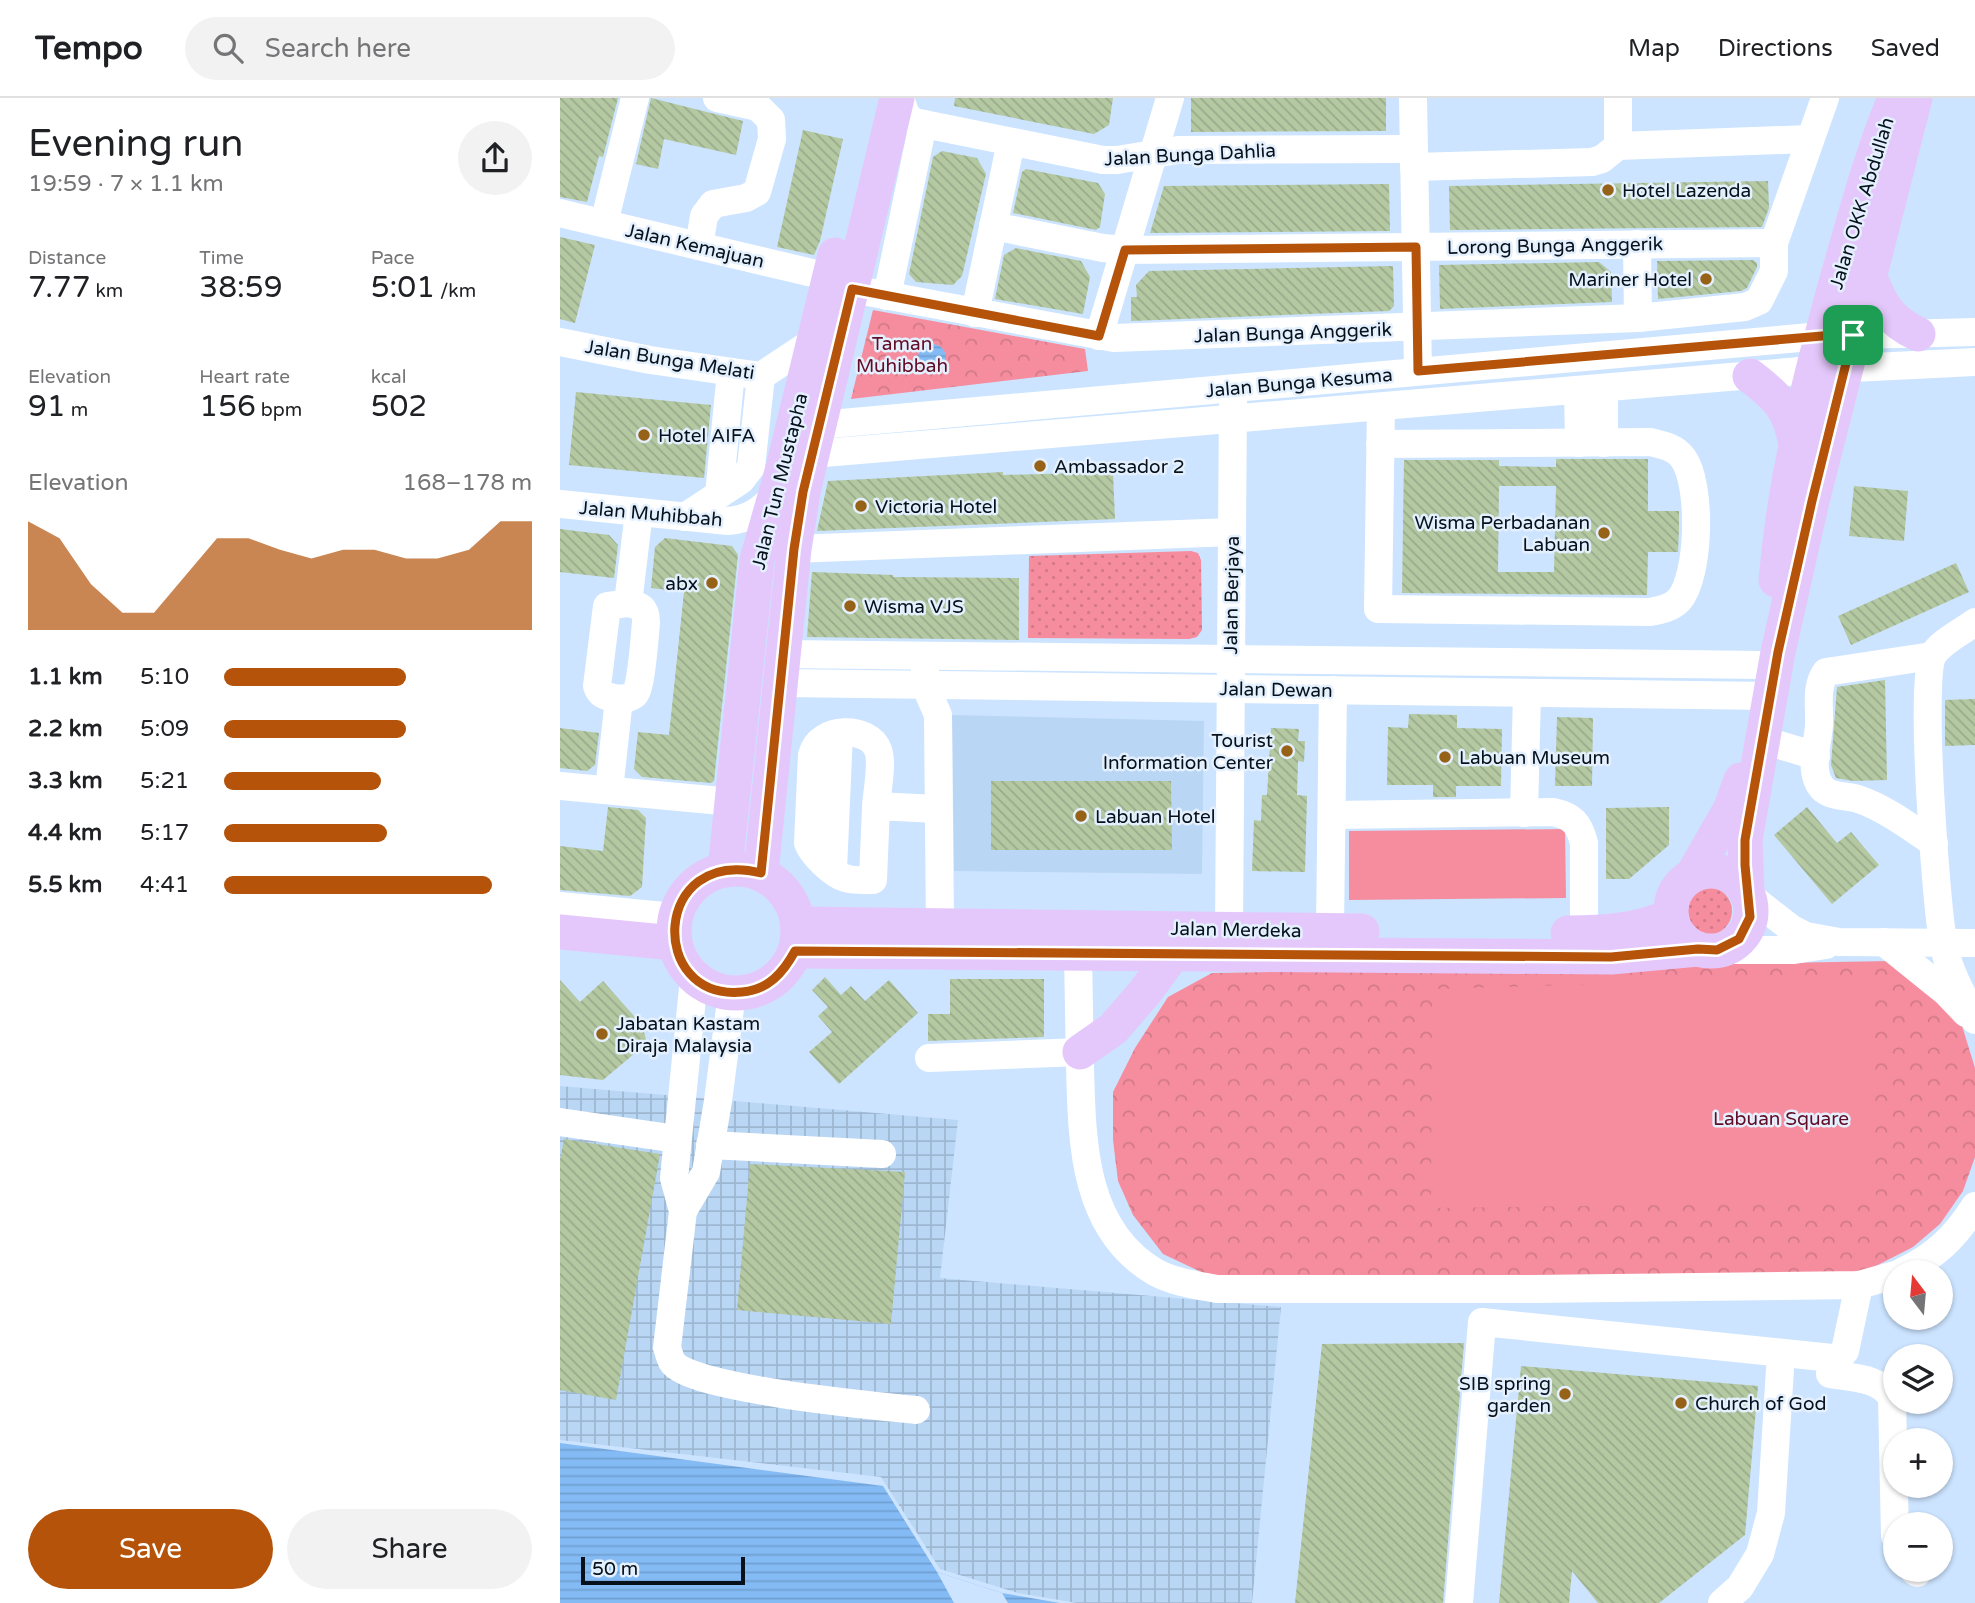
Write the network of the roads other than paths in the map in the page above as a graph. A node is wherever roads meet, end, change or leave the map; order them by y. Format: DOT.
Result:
graph roads {
  1 [pos="635,98"];
  2 [pos="717,98"];
  3 [pos="872,98"];
  4 [pos="898,98"];
  5 [pos="1170,98"];
  6 [pos="1413,98"];
  7 [pos="1618,98"];
  8 [pos="1825,98"];
  9 [pos="1895,98"];
  10 [pos="1915,98"];
  11 [pos="923,124"];
  12 [pos="1810,139"];
  13 [pos="1011,142"];
  14 [pos="1618,146"];
  15 [pos="1153,154"];
  16 [pos="1414,158"];
  17 [pos="560,213"];
  18 [pos="604,223"];
  19 [pos="993,226"];
  20 [pos="1774,243"];
  21 [pos="1637,244"];
  22 [pos="699,246"];
  23 [pos="1416,247"];
  24 [pos="1125,250"];
  25 [pos="1869,274"];
  26 [pos="840,283"];
  27 [pos="887,296"];
  28 [pos="975,313"];
  29 [pos="1638,318"];
  30 [pos="1417,328"];
  31 [pos="1975,332"];
  32 [pos="1919,334"];
  33 [pos="1838,335"];
  34 [pos="1099,336"];
  35 [pos="814,341"];
  36 [pos="560,342"];
  37 [pos="1975,362"];
  38 [pos="1829,370"];
  39 [pos="1418,371"];
  40 [pos="731,372"];
  41 [pos="761,376"];
  42 [pos="1750,376"];
  43 [pos="1233,387"];
  44 [pos="1591,389"];
  45 [pos="1381,407"];
  46 [pos="1233,419"];
  47 [pos="816,439"];
  48 [pos="1591,443"];
  49 [pos="1380,444"];
  50 [pos="1796,445"];
  51 [pos="719,494"];
  52 [pos="775,495"];
  53 [pos="560,504"];
  54 [pos="639,512"];
  55 [pos="685,517"];
  56 [pos="1232,532"];
  57 [pos="794,549"];
  58 [pos="628,603"];
  59 [pos="1975,622"];
  60 [pos="925,656"];
  61 [pos="1932,656"];
  62 [pos="1231,659"];
  63 [pos="782,668"];
  64 [pos="925,685"];
  65 [pos="1763,686"];
  66 [pos="1231,689"];
  67 [pos="1333,690"];
  68 [pos="1527,692"];
  69 [pos="619,699"];
  70 [pos="1763,740"];
  71 [pos="1816,756"];
  72 [pos="560,786"];
  73 [pos="609,790"];
  74 [pos="732,802"];
  75 [pos="876,806"];
  76 [pos="937,809"];
  77 [pos="1524,813"];
  78 [pos="1332,814"];
  79 [pos="1934,843"];
  80 [pos="725,870"];
  81 [pos="761,873"];
  82 [pos="1692,876"];
  83 [pos="1747,894"];
  84 [pos="560,906"];
  85 [pos="1671,916"];
  86 [pos="940,926"];
  87 [pos="1229,929"];
  88 [pos="675,930"];
  89 [pos="1330,930"];
  90 [pos="560,932"];
  91 [pos="1584,933"];
  92 [pos="797,938"];
  93 [pos="1839,942"];
  94 [pos="1884,942"];
  95 [pos="1943,943"];
  96 [pos="1975,943"];
  97 [pos="1708,950"];
  98 [pos="1078,953"];
  99 [pos="1173,954"];
  100 [pos="694,978"];
  101 [pos="732,993"];
  102 [pos="1973,1009"];
  103 [pos="1080,1052"];
  104 [pos="929,1058"];
  105 [pos="560,1122"];
  106 [pos="677,1139"];
  107 [pos="710,1145"];
  108 [pos="882,1154"];
  109 [pos="1975,1206"];
  110 [pos="683,1211"];
  111 [pos="1924,1260"];
  112 [pos="1883,1278"];
  113 [pos="1859,1284"];
  114 [pos="1781,1353"];
  115 [pos="1830,1374"];
  116 [pos="916,1410"];
  117 [pos="1894,1512"];
  118 [pos="1459,1603"];
  119 [pos="1722,1603"];
  1 -- 18 [label="street"];
  2 -- 22 [label="street"];
  3 -- 26 [label="main road, Jalan Tun Mustapha"];
  4 -- 11 [label="street"];
  4 -- 26 [label="main road, Jalan Tun Mustapha"];
  5 -- 15 [label="street"];
  6 -- 16 [label="street"];
  7 -- 14 [label="street"];
  8 -- 12 [label="street"];
  9 -- 33 [label="main road, Jalan OKK Abdullah"];
  10 -- 25 [label="main road, Jalan OKK Abdullah"];
  11 -- 13 [label="street, Jalan Bunga Dahlia"];
  11 -- 27 [label="street"];
  12 -- 14 [label="street"];
  12 -- 20 [label="street"];
  13 -- 15 [label="street, Jalan Bunga Dahlia"];
  13 -- 19 [label="street"];
  14 -- 16 [label="street, Jalan Bunga Dahlia"];
  15 -- 16 [label="street, Jalan Bunga Dahlia"];
  15 -- 24 [label="street"];
  16 -- 23 [label="street"];
  17 -- 18 [label="street, Jalan Kemajuan"];
  18 -- 22 [label="street, Jalan Kemajuan"];
  19 -- 24 [label="street, Lorong Bunga Anggerik"];
  19 -- 28 [label="street"];
  20 -- 21 [label="street, Lorong Bunga Anggerik"];
  20 -- 29 [label="street, Jalan Bunga Anggerik"];
  21 -- 23 [label="street, Lorong Bunga Anggerik"];
  21 -- 29 [label="street"];
  22 -- 26 [label="street, Jalan Kemajuan"];
  23 -- 24 [label="street, Lorong Bunga Anggerik"];
  23 -- 30 [label="street"];
  24 -- 34 [label="street"];
  25 -- 32 [label="main road"];
  25 -- 33 [label="main road, Jalan OKK Abdullah"];
  26 -- 27 [label="street, Jalan Bunga Anggerik"];
  26 -- 35 [label="main road, Jalan Tun Mustapha"];
  26 -- 47 [label="main road, Jalan Tun Mustapha"];
  27 -- 28 [label="street, Jalan Bunga Anggerik"];
  28 -- 34 [label="street, Jalan Bunga Anggerik"];
  29 -- 30 [label="street, Jalan Bunga Anggerik"];
  30 -- 34 [label="street, Jalan Bunga Anggerik"];
  30 -- 39 [label="street"];
  31 -- 32 [label="street, Jalan Bunga Kesuma"];
  32 -- 33 [label="street, Jalan Bunga Kesuma"];
  33 -- 38 [label="main road, Jalan OKK Abdullah"];
  33 -- 39 [label="street, Jalan Bunga Kesuma"];
  35 -- 41 [label="street, Jalan Bunga Melati"];
  35 -- 52 [label="main road, Jalan Tun Mustapha"];
  36 -- 40 [label="street, Jalan Bunga Melati"];
  37 -- 38 [label="street, Jalan Bunga Kesuma"];
  38 -- 42 [label="street, Jalan Bunga Kesuma"];
  38 -- 50 [label="main road, Jalan OKK Abdullah"];
  38 -- 65 [label="main road, Jalan OKK Abdullah"];
  39 -- 43 [label="street, Jalan Bunga Kesuma"];
  40 -- 41 [label="street, Jalan Bunga Melati"];
  40 -- 51 [label="street"];
  41 -- 51 [label="street"];
  42 -- 44 [label="street, Jalan Bunga Kesuma"];
  42 -- 50 [label="main road"];
  43 -- 46 [label="street, Jalan Berjaya"];
  43 -- 47 [label="street, Jalan Bunga Kesuma"];
  44 -- 45 [label="street, Jalan Bunga Kesuma"];
  44 -- 48 [label="street"];
  45 -- 46 [label="street, Jalan Bunga Kesuma"];
  45 -- 49 [label="street"];
  46 -- 47 [label="street, Jalan Bunga Kesuma"];
  46 -- 56 [label="street, Jalan Berjaya"];
  47 -- 57 [label="main road, Jalan Tun Mustapha"];
  48 -- 49 [label="street"];
  48 -- 49 [label="street"];
  50 -- 65 [label="main road, Jalan OKK Abdullah"];
  51 -- 55 [label="street"];
  52 -- 55 [label="street, Jalan Muhibbah"];
  52 -- 74 [label="main road, Jalan Tun Mustapha"];
  53 -- 54 [label="street, Jalan Muhibbah"];
  54 -- 55 [label="street, Jalan Muhibbah"];
  54 -- 58 [label="street"];
  56 -- 57 [label="street"];
  56 -- 62 [label="street, Jalan Berjaya"];
  57 -- 63 [label="main road, Jalan Tun Mustapha"];
  58 -- 69 [label="street"];
  58 -- 69 [label="street"];
  59 -- 61 [label="street"];
  60 -- 62 [label="street, Jalan Dewan"];
  60 -- 63 [label="street, Jalan Dewan"];
  60 -- 64 [label="street"];
  61 -- 71 [label="street"];
  61 -- 79 [label="street"];
  62 -- 65 [label="street, Jalan Dewan"];
  62 -- 66 [label="street, Jalan Berjaya"];
  63 -- 64 [label="street, Jalan Dewan"];
  63 -- 81 [label="main road, Jalan Tun Mustapha"];
  64 -- 66 [label="street, Jalan Dewan"];
  64 -- 76 [label="street"];
  65 -- 68 [label="street, Jalan Dewan"];
  65 -- 70 [label="main road, Jalan OKK Abdullah"];
  65 -- 82 [label="main road, Jalan OKK Abdullah"];
  66 -- 67 [label="street, Jalan Dewan"];
  66 -- 87 [label="street, Jalan Berjaya"];
  67 -- 68 [label="street, Jalan Dewan"];
  67 -- 78 [label="street"];
  68 -- 77 [label="street"];
  69 -- 73 [label="street"];
  70 -- 71 [label="street"];
  70 -- 83 [label="main road, Jalan OKK Abdullah"];
  71 -- 79 [label="street"];
  72 -- 73 [label="street"];
  73 -- 74 [label="street"];
  74 -- 80 [label="main road, Jalan Tun Mustapha"];
  75 -- 75 [label="street"];
  75 -- 76 [label="street"];
  76 -- 86 [label="street"];
  77 -- 78 [label="street"];
  77 -- 91 [label="street"];
  78 -- 89 [label="street"];
  79 -- 95 [label="street"];
  80 -- 81 [label="main road"];
  80 -- 88 [label="main road"];
  81 -- 92 [label="main road"];
  82 -- 83 [label="main road"];
  82 -- 85 [label="main road"];
  83 -- 93 [label="street, Jalan Merdeka"];
  83 -- 97 [label="main road"];
  84 -- 88 [label="street"];
  85 -- 91 [label="main road, Jalan Merdeka"];
  85 -- 97 [label="main road"];
  86 -- 87 [label="main road, Jalan Merdeka"];
  86 -- 92 [label="main road, Jalan Merdeka"];
  87 -- 89 [label="main road, Jalan Merdeka"];
  88 -- 90 [label="main road"];
  88 -- 100 [label="main road"];
  89 -- 91 [label="main road, Jalan Merdeka"];
  92 -- 98 [label="main road, Jalan Merdeka"];
  92 -- 101 [label="main road"];
  93 -- 94 [label="street, Jalan Merdeka"];
  93 -- 97 [label="street, Jalan Merdeka"];
  94 -- 95 [label="street, Jalan Merdeka"];
  94 -- 102 [label="street"];
  95 -- 96 [label="street, Jalan Merdeka"];
  95 -- 102 [label="street"];
  97 -- 99 [label="main road, Jalan Merdeka"];
  98 -- 99 [label="main road, Jalan Merdeka"];
  98 -- 103 [label="street"];
  99 -- 103 [label="main road"];
  100 -- 101 [label="main road"];
  100 -- 106 [label="street"];
  101 -- 107 [label="street"];
  103 -- 104 [label="street"];
  103 -- 113 [label="street"];
  105 -- 106 [label="street"];
  106 -- 110 [label="street"];
  107 -- 108 [label="street"];
  107 -- 110 [label="street"];
  109 -- 111 [label="street"];
  110 -- 116 [label="street"];
  112 -- 113 [label="street"];
  113 -- 114 [label="street"];
  114 -- 118 [label="street"];
  114 -- 119 [label="street"];
  115 -- 117 [label="street"];
}
